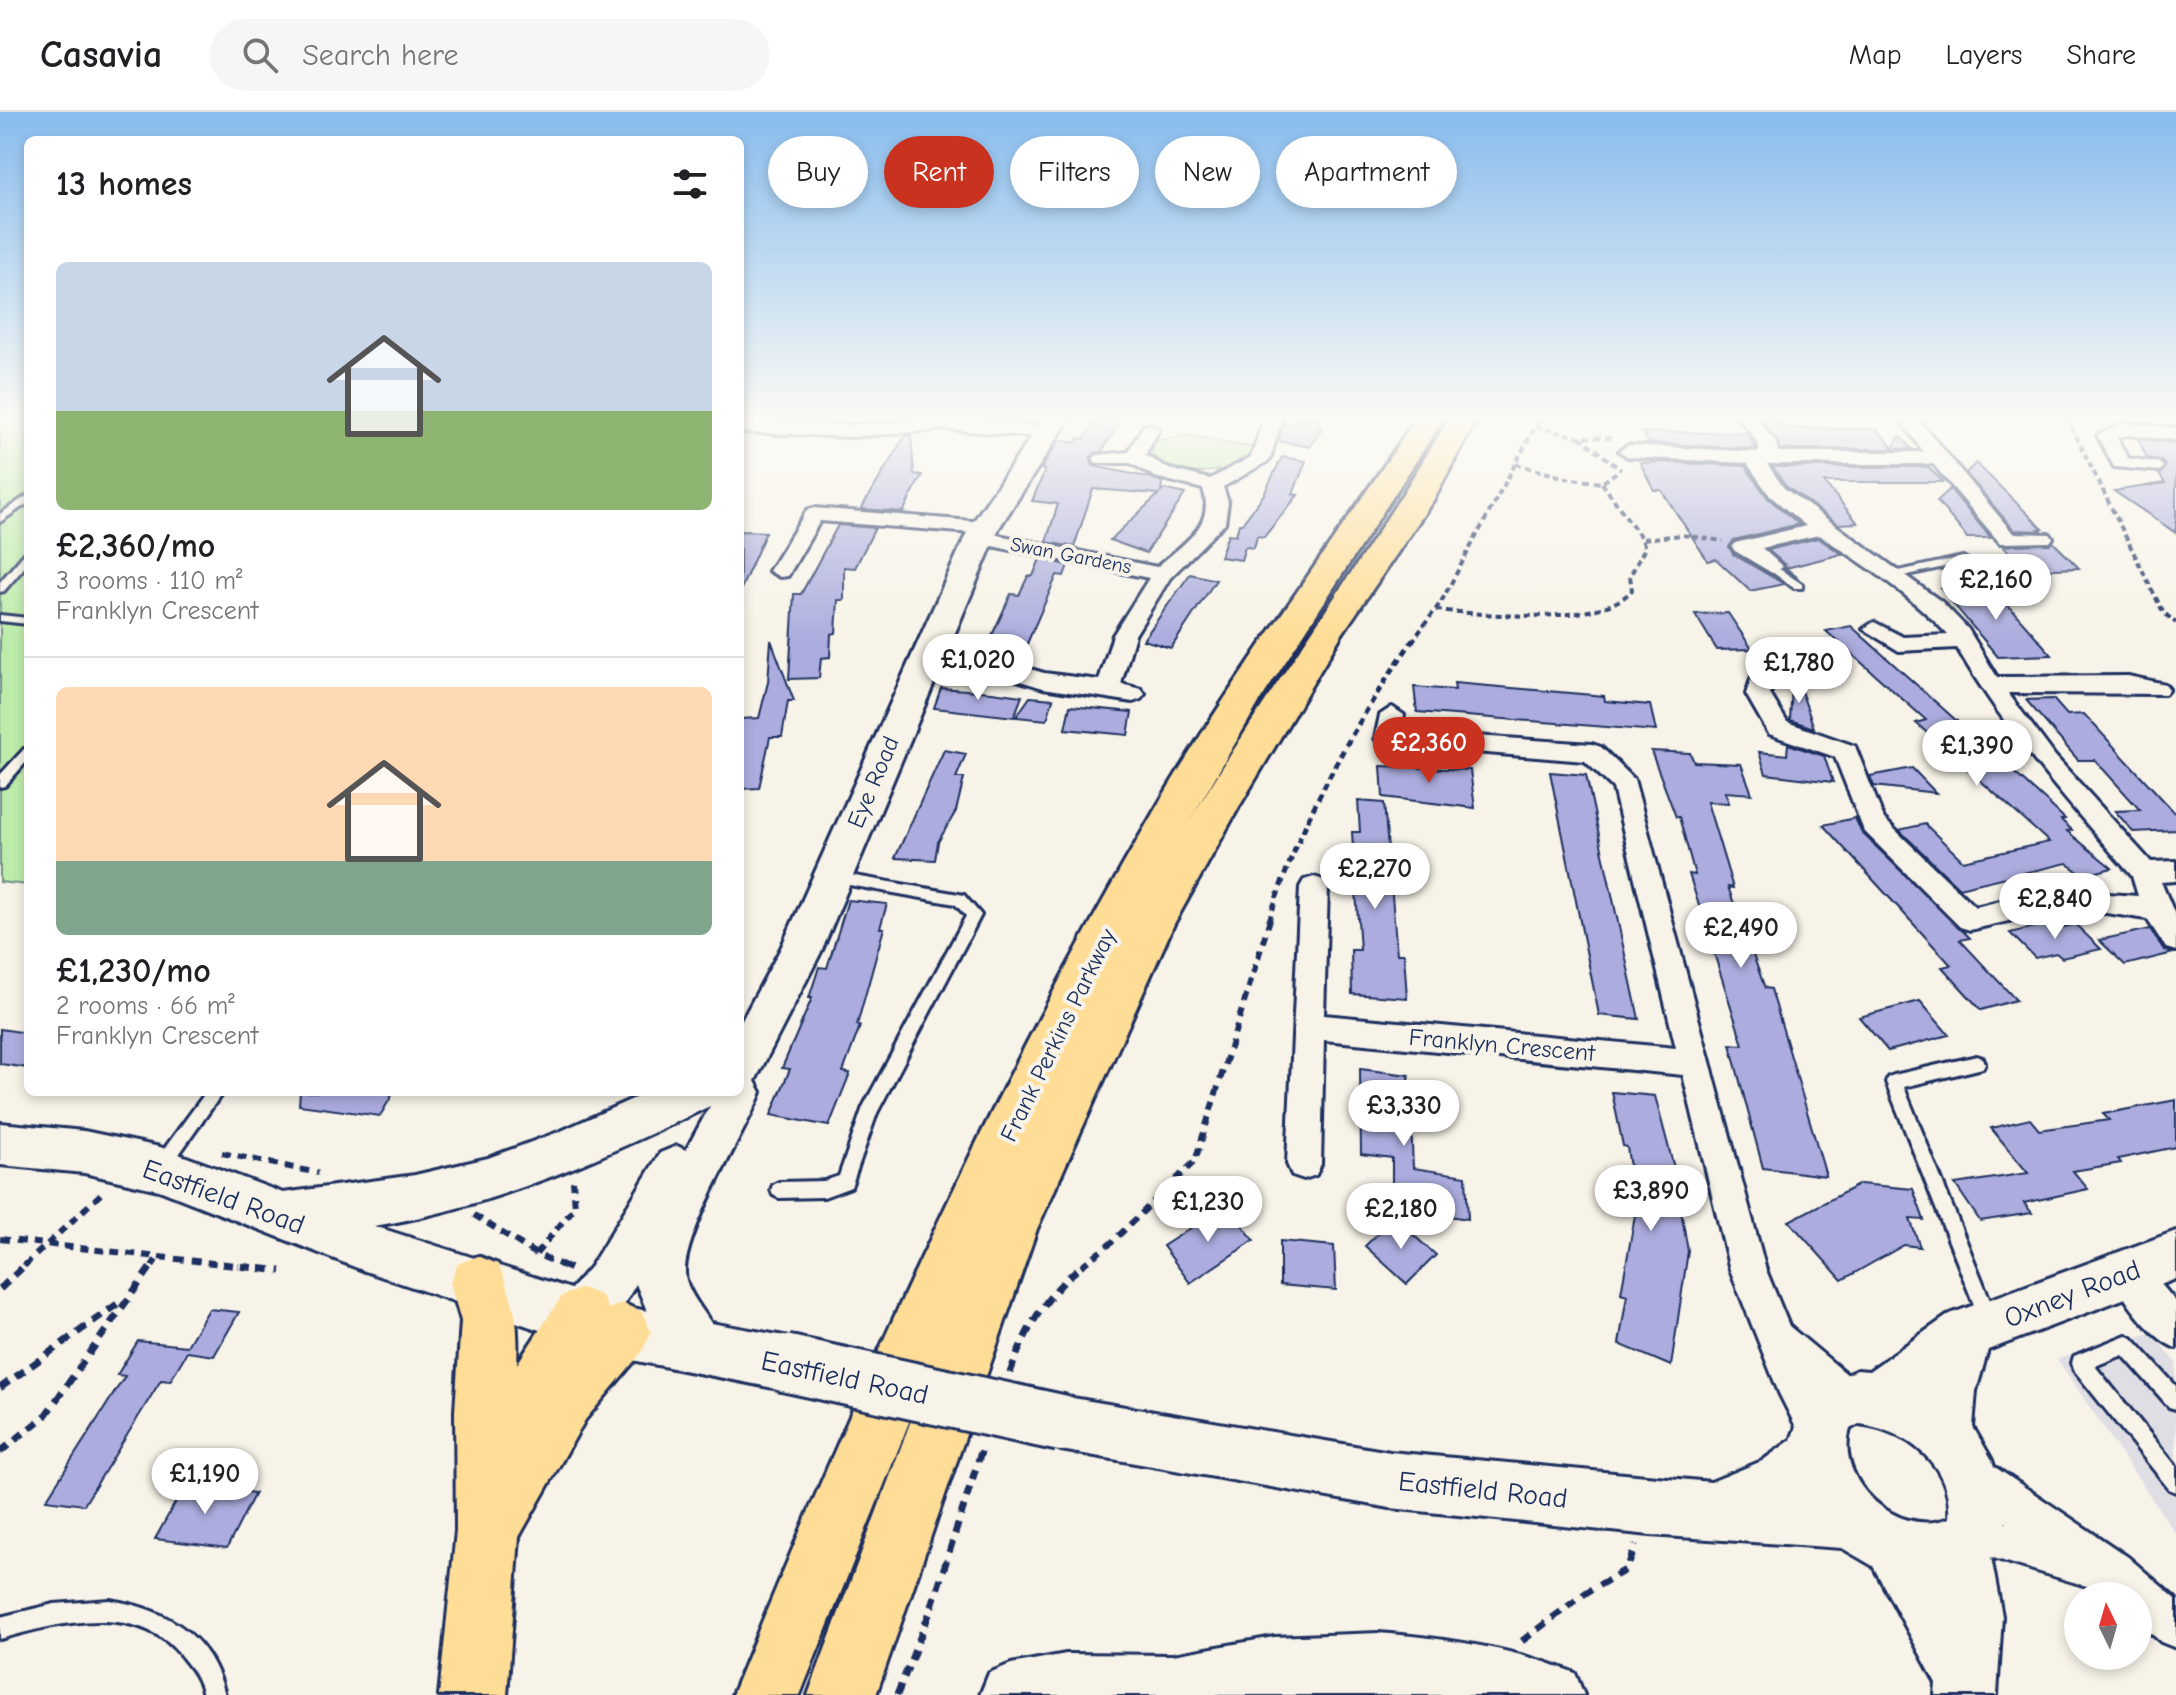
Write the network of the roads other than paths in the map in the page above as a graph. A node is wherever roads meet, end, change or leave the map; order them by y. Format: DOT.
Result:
graph roads {
  1 [pos="1008,492"];
  2 [pos="1214,492"];
  3 [pos="1384,492"];
  4 [pos="1422,492"];
  5 [pos="1777,492"];
  6 [pos="1966,492"];
  7 [pos="24,501"];
  8 [pos="24,514"];
  9 [pos="3,517"];
  10 [pos="1822,528"];
  11 [pos="982,533"];
  12 [pos="2043,538"];
  13 [pos="1963,560"];
  14 [pos="24,561"];
  15 [pos="1772,567"];
  16 [pos="780,571"];
  17 [pos="1162,574"];
  18 [pos="1894,575"];
  19 [pos="1798,586"];
  20 [pos="0,589"];
  21 [pos="0,618"];
  22 [pos="24,621"];
  23 [pos="1874,629"];
  24 [pos="1963,641"];
  25 [pos="1771,656"];
  26 [pos="969,658"];
  27 [pos="1990,685"];
  28 [pos="1108,689"];
  29 [pos="2157,689"];
  30 [pos="1133,694"];
  31 [pos="1392,715"];
  32 [pos="24,756"];
  33 [pos="0,783"];
  34 [pos="2176,871"];
  35 [pos="2144,872"];
  36 [pos="832,877"];
  37 [pos="1314,887"];
  38 [pos="2156,909"];
  39 [pos="2176,940"];
  40 [pos="1311,1026"];
  41 [pos="744,1059"];
  42 [pos="1694,1063"];
  43 [pos="1977,1063"];
  44 [pos="212,1096"];
  45 [pos="685,1096"];
  46 [pos="722,1096"];
  47 [pos="736,1096"];
  48 [pos="0,1144"];
  49 [pos="169,1156"];
  50 [pos="1304,1164"];
  51 [pos="779,1190"];
  52 [pos="280,1215"];
  53 [pos="2176,1255"];
  54 [pos="2128,1271"];
  55 [pos="478,1283"];
  56 [pos="597,1308"];
  57 [pos="1979,1328"];
  58 [pos="2176,1330"];
  59 [pos="696,1347"];
  60 [pos="2176,1400"];
  61 [pos="1841,1421"];
  62 [pos="1957,1453"];
  63 [pos="2176,1482"];
  64 [pos="488,1504"];
  65 [pos="1714,1509"];
  66 [pos="1874,1535"];
  67 [pos="1967,1540"];
  68 [pos="2113,1572"];
  69 [pos="2176,1627"];
  70 [pos="0,1628"];
  71 [pos="1235,1684"];
  72 [pos="1966,1686"];
  73 [pos="1158,1690"];
  74 [pos="214,1695"];
  75 [pos="473,1695"];
  76 [pos="766,1695"];
  77 [pos="842,1695"];
  78 [pos="1011,1695"];
  79 [pos="1553,1695"];
  1 -- 11 [label="street, Eye Road"];
  2 -- 17 [label="street, Swan Gardens"];
  3 -- 76 [label="highway, Frank Perkins Parkway"];
  4 -- 77 [label="highway, Frank Perkins Parkway"];
  5 -- 10 [label="street"];
  6 -- 12 [label="street"];
  7 -- 9 [label="lane"];
  8 -- 9 [label="lane"];
  10 -- 15 [label="street"];
  10 -- 18 [label="street"];
  11 -- 16 [label="street, Swan Gardens"];
  11 -- 17 [label="street, Swan Gardens"];
  11 -- 36 [label="street, Eye Road"];
  13 -- 18 [label="lane"];
  14 -- 20 [label="lane"];
  15 -- 19 [label="lane"];
  17 -- 28 [label="street, Swan Gardens"];
  18 -- 24 [label="street"];
  21 -- 22 [label="lane"];
  23 -- 24 [label="street"];
  24 -- 27 [label="street"];
  25 -- 38 [label="street"];
  26 -- 28 [label="street"];
  27 -- 29 [label="street"];
  27 -- 35 [label="street"];
  28 -- 30 [label="street"];
  31 -- 42 [label="street"];
  32 -- 33 [label="lane"];
  34 -- 35 [label="street"];
  35 -- 38 [label="street"];
  36 -- 41 [label="street, Eye Road"];
  36 -- 51 [label="lane"];
  37 -- 40 [label="street"];
  38 -- 39 [label="street"];
  40 -- 42 [label="street, Franklyn Crescent"];
  40 -- 50 [label="street"];
  42 -- 61 [label="street"];
  43 -- 57 [label="lane"];
  44 -- 49 [label="lane"];
  45 -- 52 [label="street"];
  46 -- 56 [label="street"];
  47 -- 59 [label="street"];
  48 -- 49 [label="street, Eastfield Road"];
  49 -- 52 [label="street, Eastfield Road"];
  52 -- 55 [label="street, Eastfield Road"];
  53 -- 54 [label="street, Oxney Road"];
  54 -- 57 [label="street, Oxney Road"];
  54 -- 58 [label="street"];
  55 -- 56 [label="street, Eastfield Road"];
  55 -- 64 [label="highway"];
  56 -- 59 [label="street, Eastfield Road"];
  56 -- 64 [label="highway"];
  57 -- 61 [label="street, Oxney Road"];
  57 -- 62 [label="street"];
  59 -- 65 [label="street, Eastfield Road, bridge"];
  60 -- 63 [label="lane"];
  61 -- 62 [label="street"];
  61 -- 65 [label="street, Eastfield Road"];
  61 -- 66 [label="street"];
  62 -- 67 [label="street"];
  62 -- 68 [label="street"];
  64 -- 75 [label="highway"];
  65 -- 66 [label="street, Eastfield Road"];
  66 -- 67 [label="street"];
  66 -- 72 [label="street"];
  67 -- 68 [label="street"];
  67 -- 72 [label="street"];
  68 -- 69 [label="street"];
  70 -- 74 [label="lane"];
  71 -- 73 [label="street"];
  71 -- 79 [label="street"];
  73 -- 78 [label="street"];
}
